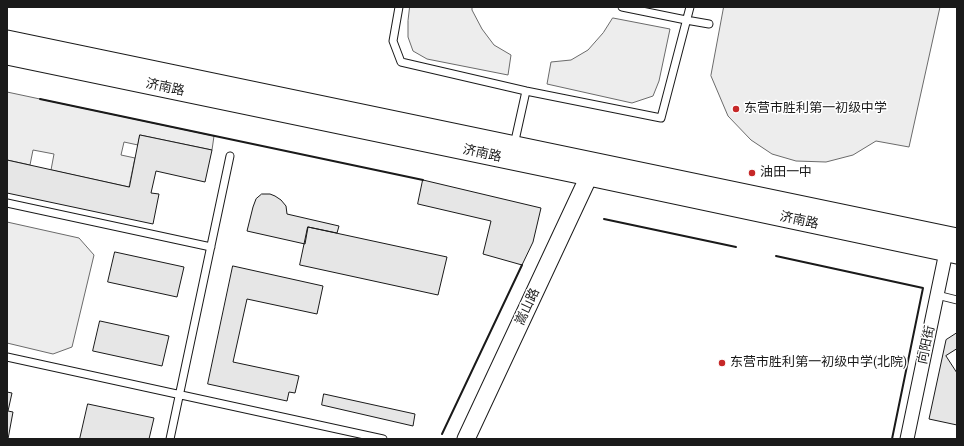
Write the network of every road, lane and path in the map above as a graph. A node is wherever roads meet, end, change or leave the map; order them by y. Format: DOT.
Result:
graph roads {
  1 [pos="399,7"];
  2 [pos="622,7"];
  3 [pos="690,7"];
  4 [pos="686,20"];
  5 [pos="709,24"];
  6 [pos="7,40"];
  7 [pos="7,55"];
  8 [pos="526,91"];
  9 [pos="514,146"];
  10 [pos="230,156"];
  11 [pos="589,176"];
  12 [pos="7,203"];
  13 [pos="211,247"];
  14 [pos="954,248"];
  15 [pos="937,295"];
  16 [pos="957,300"];
  17 [pos="7,357"];
  18 [pos="179,394"];
  19 [pos="170,439"];
  20 [pos="383,439"];
  21 [pos="466,439"];
  22 [pos="907,439"];
  1 -- 8 [label="lane"];
  2 -- 4 [label="lane"];
  3 -- 4 [label="lane"];
  4 -- 5 [label="lane"];
  4 -- 8 [label="lane"];
  6 -- 9 [label="main road, 济南路"];
  7 -- 11 [label="main road, 济南路"];
  8 -- 9 [label="lane"];
  9 -- 14 [label="main road, 济南路"];
  10 -- 13 [label="lane"];
  11 -- 14 [label="main road, 济南路"];
  11 -- 21 [label="street, 嵩山路"];
  12 -- 13 [label="lane"];
  13 -- 18 [label="lane"];
  14 -- 15 [label="street, 向阳街"];
  15 -- 16 [label="lane"];
  15 -- 22 [label="street, 向阳街"];
  17 -- 18 [label="lane"];
  18 -- 19 [label="lane"];
  18 -- 20 [label="lane"];
}
